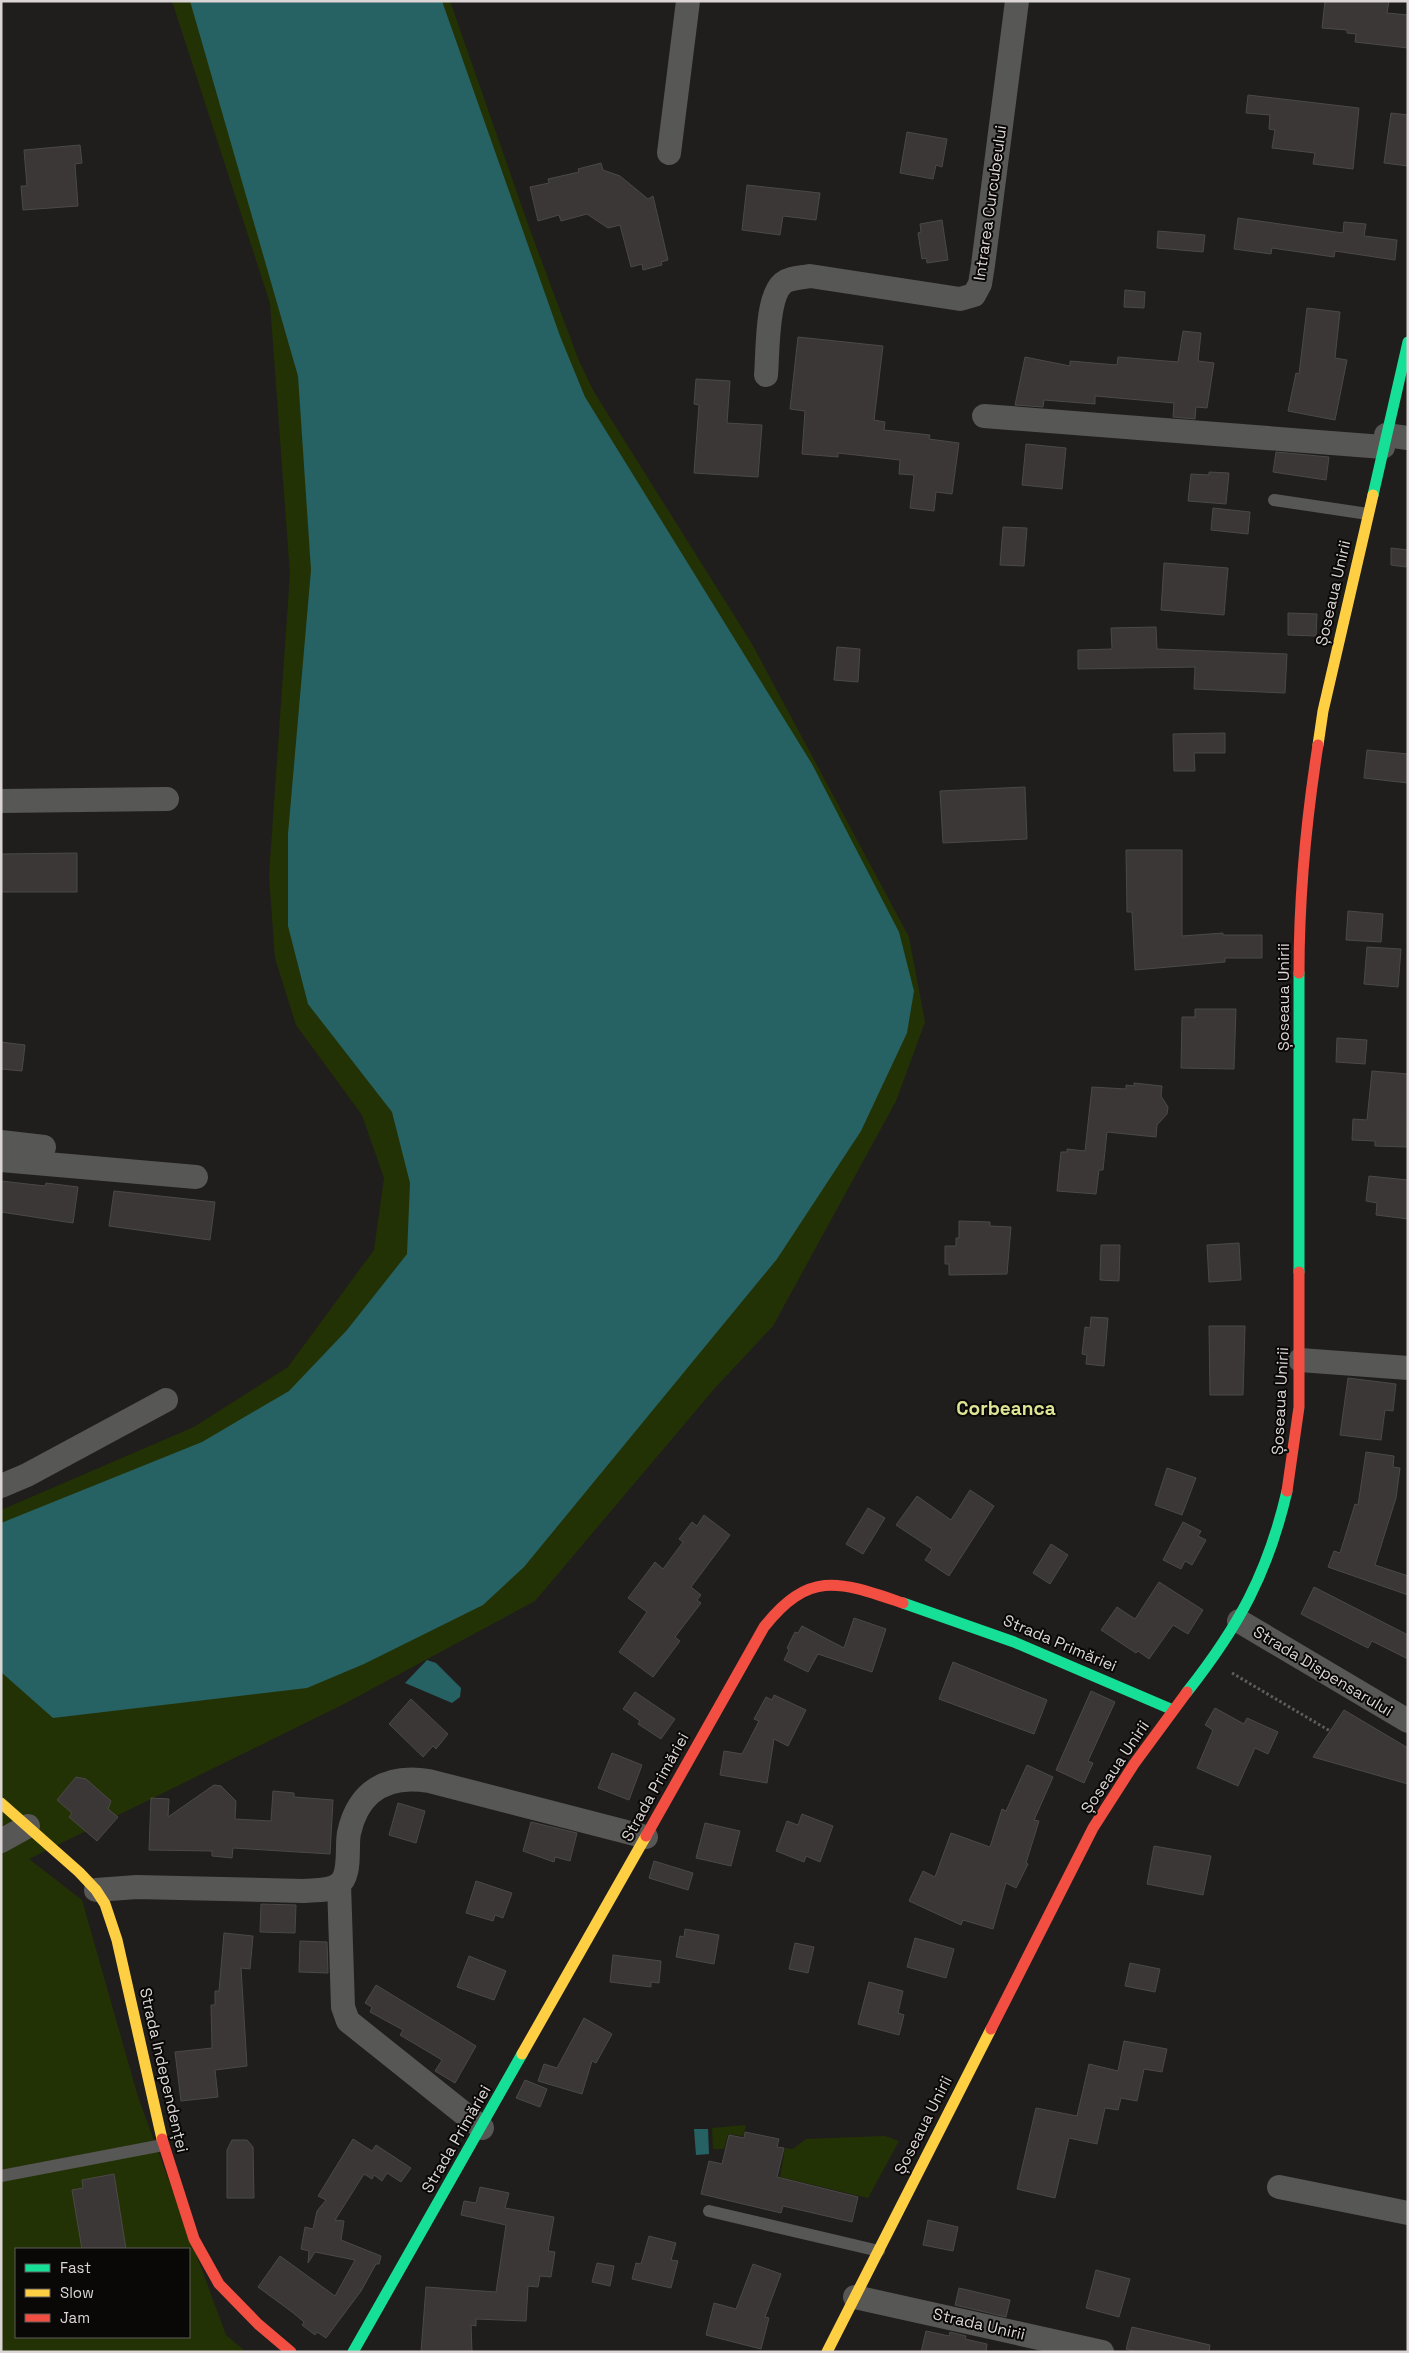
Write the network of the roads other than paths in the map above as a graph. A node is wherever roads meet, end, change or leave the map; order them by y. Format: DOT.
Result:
graph roads {
  1 [pos="688,1"];
  2 [pos="1018,1"];
  3 [pos="669,153"];
  4 [pos="1408,342"];
  5 [pos="766,375"];
  6 [pos="984,416"];
  7 [pos="1392,440"];
  8 [pos="1274,500"];
  9 [pos="1368,514"];
  10 [pos="167,800"];
  11 [pos="1,801"];
  12 [pos="1,1142"];
  13 [pos="44,1147"];
  14 [pos="1,1160"];
  15 [pos="196,1177"];
  16 [pos="1300,1360"];
  17 [pos="1408,1368"];
  18 [pos="166,1400"];
  19 [pos="1,1486"];
  20 [pos="1239,1621"];
  21 [pos="1173,1710"];
  22 [pos="1408,1721"];
  23 [pos="1,1802"];
  24 [pos="28,1826"];
  25 [pos="646,1837"];
  26 [pos="1,1841"];
  27 [pos="339,1884"];
  28 [pos="96,1890"];
  29 [pos="482,2128"];
  30 [pos="164,2145"];
  31 [pos="1,2176"];
  32 [pos="1279,2187"];
  33 [pos="709,2211"];
  34 [pos="1408,2213"];
  35 [pos="879,2250"];
  36 [pos="855,2297"];
  37 [pos="291,2352"];
  38 [pos="353,2352"];
  39 [pos="827,2352"];
  40 [pos="1102,2352"];
  1 -- 3 [label="street"];
  2 -- 5 [label="street, Intrarea Curcubeului"];
  4 -- 7 [label="main road, Șoseaua Unirii"];
  6 -- 7 [label="street"];
  7 -- 9 [label="main road, Șoseaua Unirii"];
  8 -- 9 [label="lane"];
  9 -- 16 [label="main road, Șoseaua Unirii"];
  10 -- 11 [label="street"];
  12 -- 13 [label="street"];
  14 -- 15 [label="street"];
  16 -- 17 [label="street"];
  16 -- 20 [label="main road, Șoseaua Unirii"];
  18 -- 19 [label="street"];
  20 -- 21 [label="main road, Șoseaua Unirii"];
  20 -- 22 [label="street, Strada Dispensarului"];
  21 -- 25 [label="main road, Strada Primăriei"];
  21 -- 35 [label="main road, Șoseaua Unirii"];
  23 -- 24 [label="main road, Strada Independenței"];
  24 -- 26 [label="street"];
  24 -- 28 [label="main road, Strada Independenței"];
  25 -- 27 [label="street"];
  25 -- 29 [label="main road, Strada Primăriei"];
  27 -- 28 [label="street"];
  27 -- 29 [label="street"];
  28 -- 30 [label="main road, Strada Independenței"];
  29 -- 38 [label="main road, Strada Primăriei"];
  30 -- 31 [label="lane"];
  30 -- 37 [label="main road, Strada Independenței"];
  32 -- 34 [label="street"];
  33 -- 35 [label="lane"];
  35 -- 36 [label="main road, Șoseaua Unirii"];
  36 -- 39 [label="main road, Șoseaua Unirii"];
  36 -- 40 [label="street, Strada Unirii"];
}
